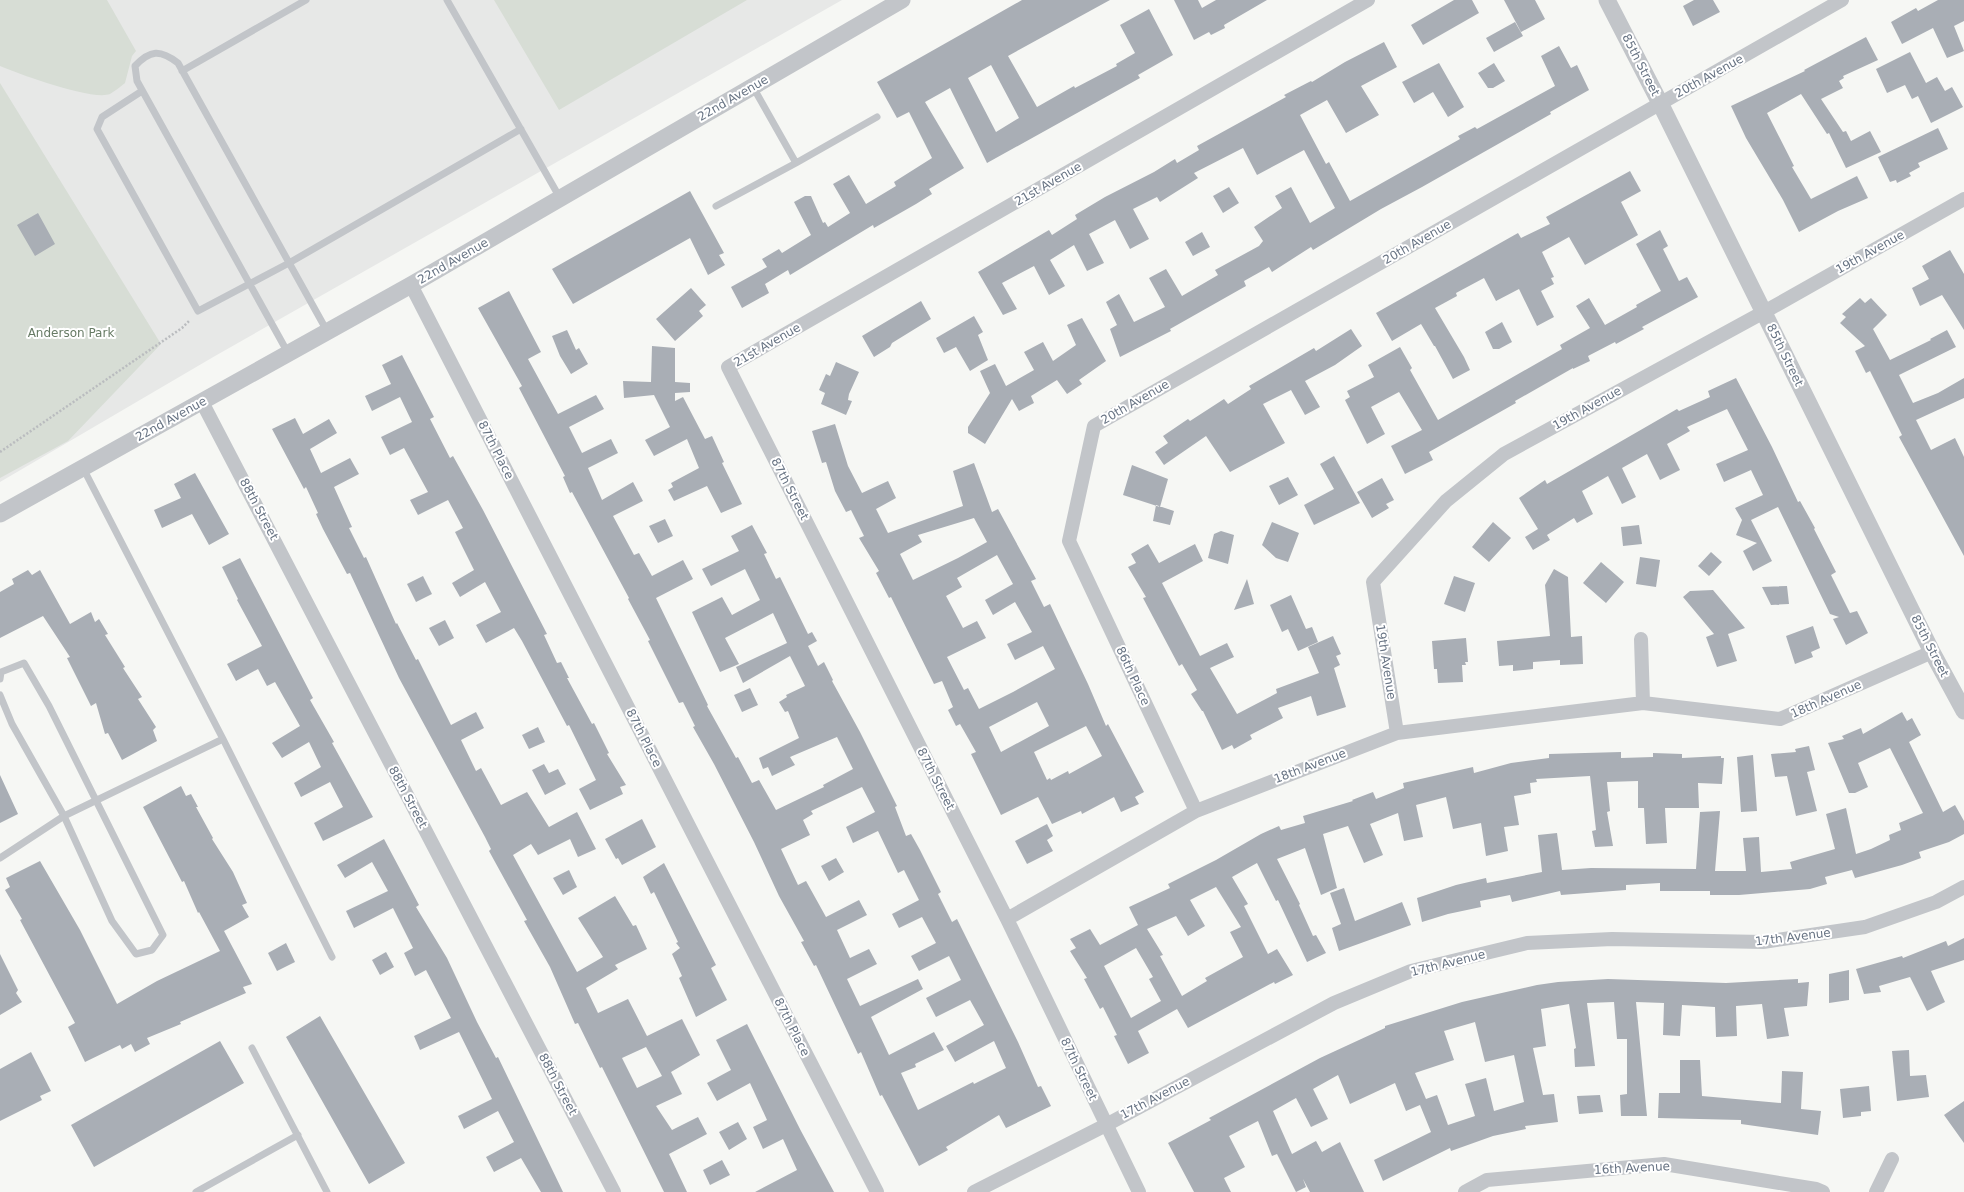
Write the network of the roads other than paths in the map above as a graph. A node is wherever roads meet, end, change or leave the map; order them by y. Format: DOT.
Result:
graph roads {
  1 [pos="306,0"];
  2 [pos="447,0"];
  3 [pos="902,0"];
  4 [pos="1368,0"];
  5 [pos="1607,0"];
  6 [pos="1842,0"];
  7 [pos="182,71"];
  8 [pos="753,87"];
  9 [pos="142,91"];
  10 [pos="1660,103"];
  11 [pos="877,117"];
  12 [pos="521,129"];
  13 [pos="796,163"];
  14 [pos="560,198"];
  15 [pos="1964,199"];
  16 [pos="716,206"];
  17 [pos="289,263"];
  18 [pos="250,284"];
  19 [pos="411,285"];
  20 [pos="1764,312"];
  21 [pos="328,332"];
  22 [pos="289,353"];
  23 [pos="728,367"];
  24 [pos="202,402"];
  25 [pos="83,468"];
  26 [pos="0,514"];
  27 [pos="1069,541"];
  28 [pos="1642,640"];
  29 [pos="1932,652"];
  30 [pos="0,680"];
  31 [pos="0,695"];
  32 [pos="1643,702"];
  33 [pos="1964,711"];
  34 [pos="1397,733"];
  35 [pos="223,739"];
  36 [pos="95,801"];
  37 [pos="1196,811"];
  38 [pos="64,816"];
  39 [pos="0,858"];
  40 [pos="1964,887"];
  41 [pos="1007,919"];
  42 [pos="332,957"];
  43 [pos="252,1048"];
  44 [pos="1106,1125"];
  45 [pos="298,1135"];
  46 [pos="1892,1158"];
  47 [pos="196,1192"];
  48 [pos="327,1192"];
  49 [pos="614,1192"];
  50 [pos="878,1192"];
  51 [pos="974,1192"];
  52 [pos="1139,1192"];
  53 [pos="1465,1192"];
  54 [pos="1823,1192"];
  55 [pos="1876,1192"];
  1 -- 7 [label="lane"];
  2 -- 12 [label="lane"];
  3 -- 8 [label="street, 22nd Avenue"];
  4 -- 23 [label="street, 21st Avenue"];
  5 -- 10 [label="street, 85th Street"];
  6 -- 10 [label="street, 20th Avenue"];
  7 -- 9 [label="lane"];
  7 -- 17 [label="lane"];
  8 -- 13 [label="lane"];
  8 -- 14 [label="street, 22nd Avenue"];
  9 -- 18 [label="lane"];
  9 -- 18 [label="lane"];
  10 -- 20 [label="street, 85th Street"];
  10 -- 27 [label="street, 20th Avenue"];
  11 -- 13 [label="lane"];
  12 -- 14 [label="lane"];
  12 -- 17 [label="lane"];
  13 -- 16 [label="lane"];
  14 -- 19 [label="street, 22nd Avenue"];
  15 -- 20 [label="street, 19th Avenue"];
  17 -- 18 [label="lane"];
  17 -- 21 [label="lane"];
  18 -- 22 [label="lane"];
  19 -- 21 [label="street, 22nd Avenue"];
  19 -- 50 [label="street, 87th Place"];
  20 -- 29 [label="street, 85th Street"];
  20 -- 34 [label="street, 19th Avenue"];
  21 -- 22 [label="street, 22nd Avenue"];
  22 -- 24 [label="street, 22nd Avenue"];
  23 -- 41 [label="street, 87th Street"];
  24 -- 25 [label="street, 22nd Avenue"];
  24 -- 49 [label="street, 88th Street"];
  25 -- 26 [label="street, 22nd Avenue"];
  25 -- 35 [label="lane"];
  27 -- 37 [label="street, 86th Place"];
  28 -- 32 [label="street"];
  29 -- 32 [label="street, 18th Avenue"];
  29 -- 33 [label="street, 85th Street"];
  30 -- 36 [label="lane"];
  31 -- 38 [label="lane"];
  32 -- 34 [label="street, 18th Avenue"];
  34 -- 37 [label="street, 18th Avenue"];
  35 -- 36 [label="lane"];
  35 -- 42 [label="lane"];
  36 -- 38 [label="lane"];
  36 -- 38 [label="lane"];
  37 -- 41 [label="street, 18th Avenue"];
  38 -- 39 [label="lane"];
  40 -- 44 [label="street, 17th Avenue"];
  41 -- 44 [label="street, 87th Street"];
  43 -- 45 [label="lane"];
  44 -- 51 [label="street, 17th Avenue"];
  44 -- 52 [label="street, 87th Street"];
  45 -- 47 [label="lane"];
  45 -- 48 [label="lane"];
  46 -- 55 [label="street"];
  53 -- 54 [label="street, 16th Avenue"];
}
